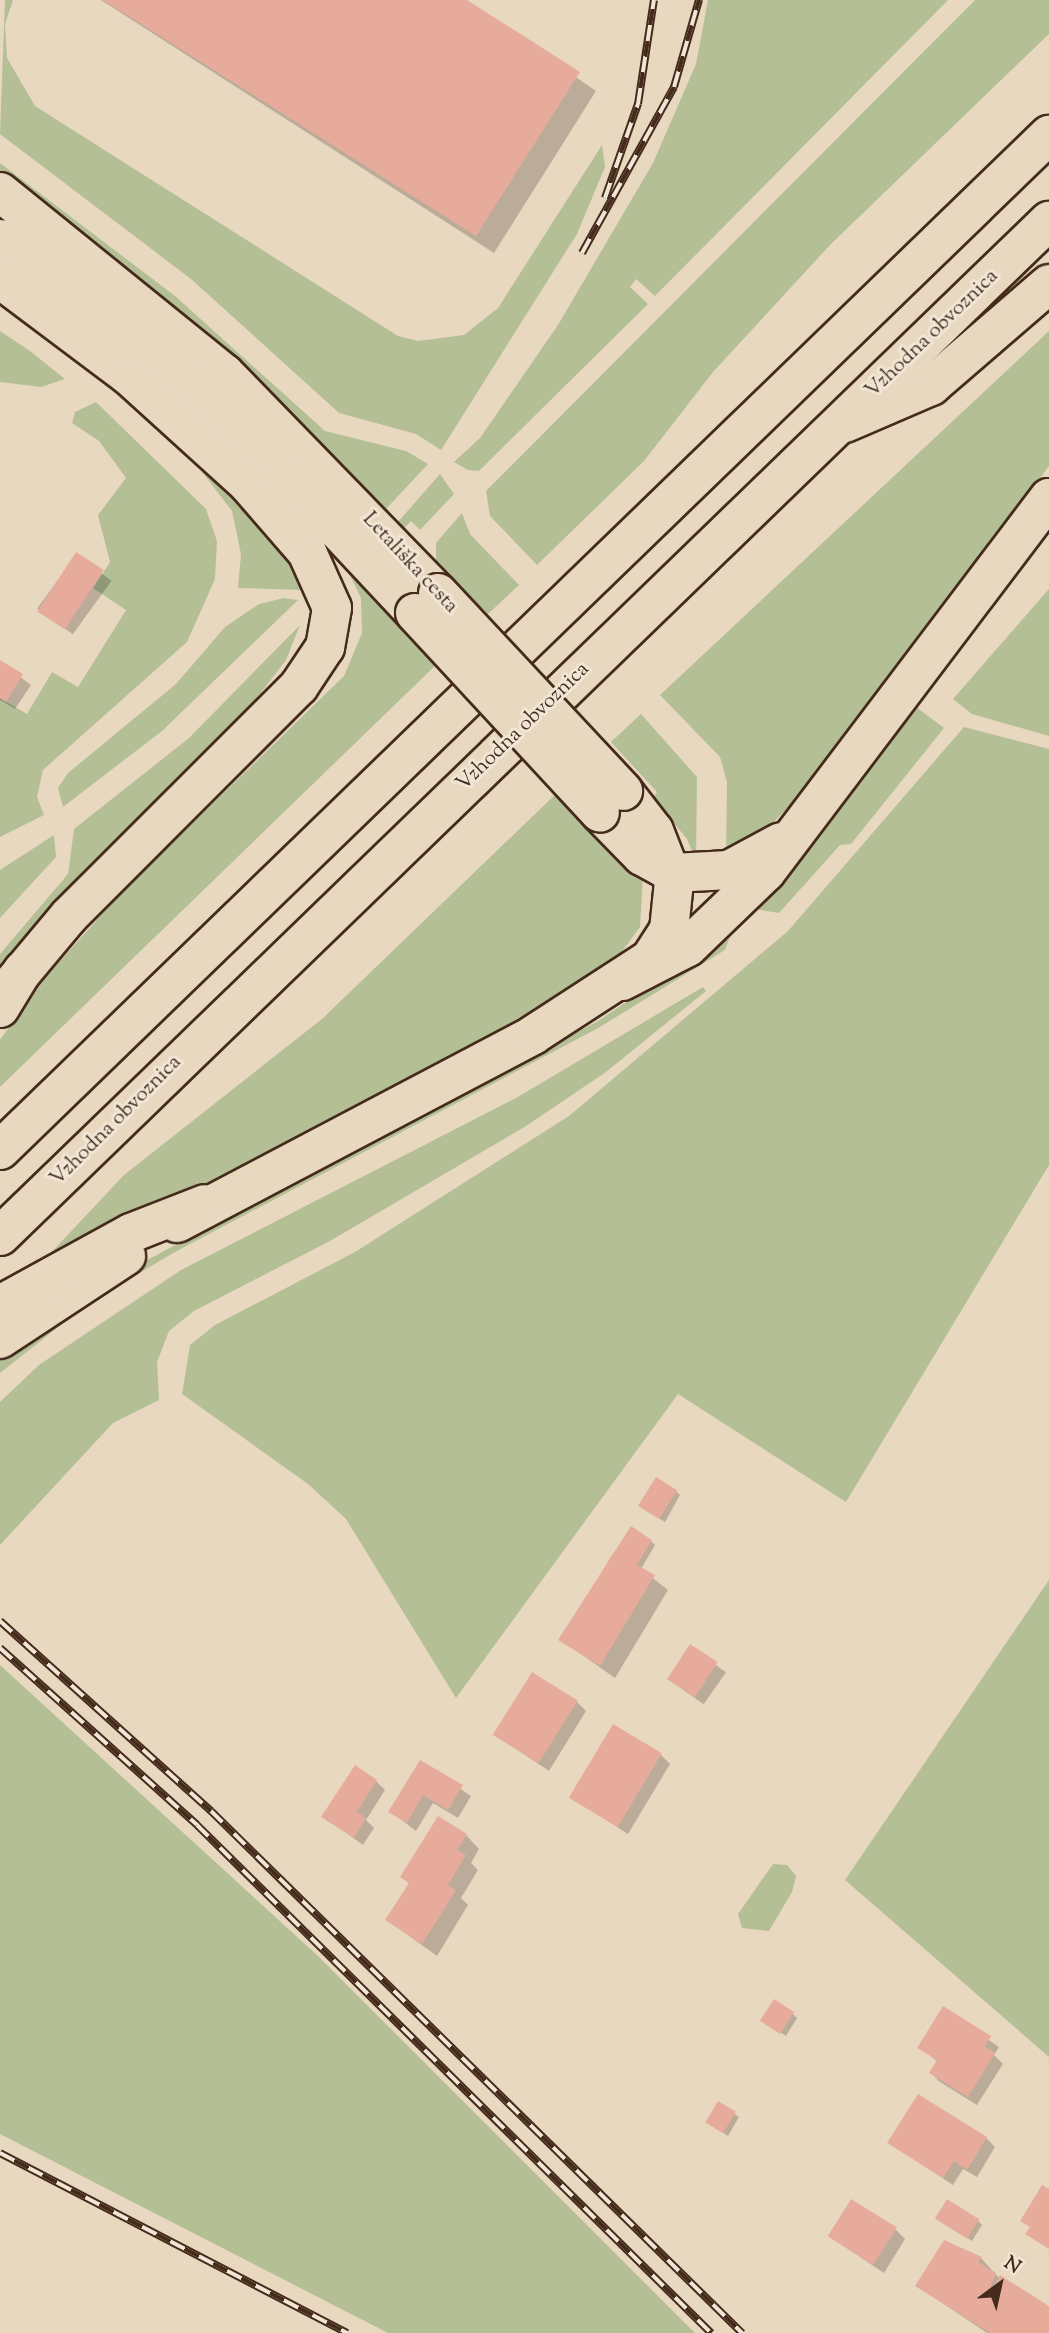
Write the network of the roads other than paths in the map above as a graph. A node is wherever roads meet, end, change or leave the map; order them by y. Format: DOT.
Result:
graph roads {
  1 [pos="1049,135"];
  2 [pos="3,209"];
  3 [pos="1049,221"];
  4 [pos="0,279"];
  5 [pos="1049,284"];
  6 [pos="166,407"];
  7 [pos="836,425"];
  8 [pos="285,474"];
  9 [pos="1043,507"];
  10 [pos="426,603"];
  11 [pos="789,837"];
  12 [pos="673,873"];
  13 [pos="23,970"];
  14 [pos="622,981"];
  15 [pos="0,999"];
  16 [pos="0,1008"];
  17 [pos="0,1150"];
  18 [pos="205,1204"];
  19 [pos="0,1236"];
  20 [pos="0,1305"];
  21 [pos="0,1339"];
  1 -- 17 [label="main road"];
  2 -- 8 [label="main road, Letališka cesta"];
  2 -- 10 [label="main road, Letališka cesta"];
  3 -- 7 [label="main road, Vzhodna obvoznica"];
  4 -- 6 [label="main road"];
  5 -- 7 [label="main road"];
  6 -- 8 [label="main road"];
  6 -- 13 [label="main road"];
  7 -- 19 [label="main road, Vzhodna obvoznica"];
  8 -- 10 [label="main road, Letališka cesta"];
  9 -- 11 [label="main road"];
  10 -- 12 [label="main road, Letališka cesta, bridge"];
  11 -- 12 [label="main road"];
  11 -- 14 [label="main road"];
  12 -- 14 [label="main road"];
  13 -- 15 [label="main road"];
  13 -- 16 [label="main road"];
  14 -- 18 [label="main road"];
  18 -- 20 [label="main road"];
  18 -- 21 [label="main road"];
}
